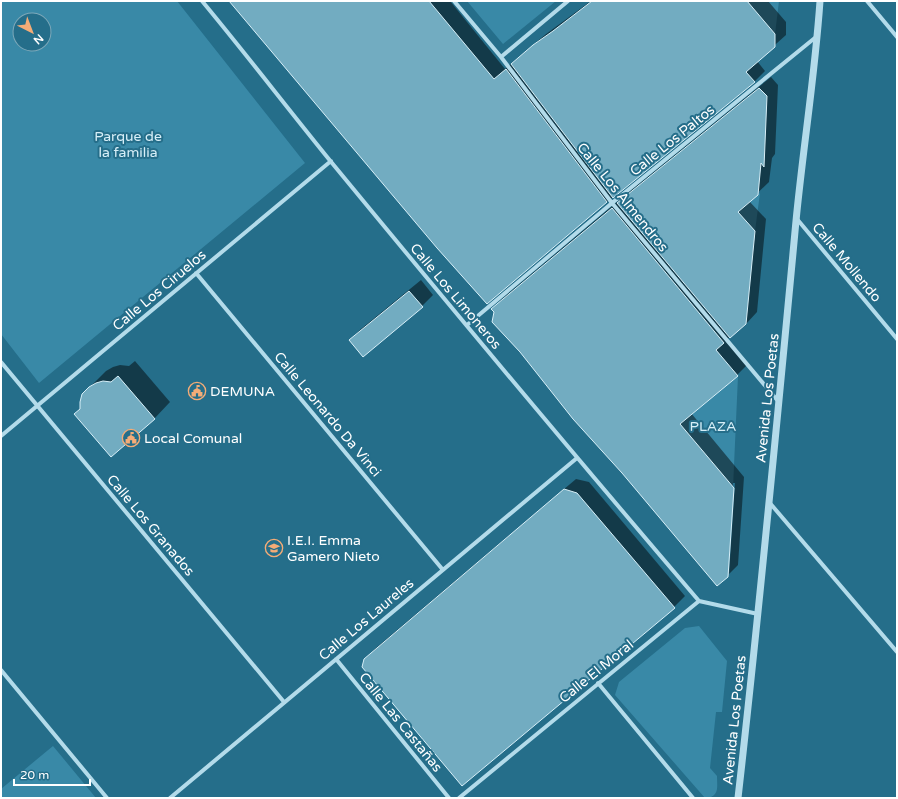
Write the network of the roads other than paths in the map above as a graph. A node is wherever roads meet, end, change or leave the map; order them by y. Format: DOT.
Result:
graph roads {
  1 [pos="454,1"];
  2 [pos="568,1"];
  3 [pos="820,1"];
  4 [pos="867,1"];
  5 [pos="203,2"];
  6 [pos="818,35"];
  7 [pos="897,36"];
  8 [pos="501,57"];
  9 [pos="331,161"];
  10 [pos="612,204"];
  11 [pos="796,219"];
  12 [pos="196,273"];
  13 [pos="467,326"];
  14 [pos="897,339"];
  15 [pos="1,362"];
  16 [pos="780,403"];
  17 [pos="37,406"];
  18 [pos="1,436"];
  19 [pos="577,458"];
  20 [pos="769,502"];
  21 [pos="443,570"];
  22 [pos="699,601"];
  23 [pos="758,614"];
  24 [pos="897,652"];
  25 [pos="336,659"];
  26 [pos="1,670"];
  27 [pos="598,684"];
  28 [pos="284,702"];
  29 [pos="107,798"];
  30 [pos="170,798"];
  31 [pos="449,798"];
  32 [pos="460,798"];
  33 [pos="693,798"];
  34 [pos="738,798"];
  1 -- 8 [label="street, Calle Los Almendros"];
  2 -- 8 [label="street"];
  3 -- 6 [label="street, Avenida Los Poetas"];
  4 -- 7 [label="street"];
  5 -- 9 [label="street, Calle Los Limoneros"];
  6 -- 10 [label="street, Calle Los Paltos"];
  6 -- 11 [label="street, Avenida Los Poetas"];
  8 -- 10 [label="street, Calle Los Almendros"];
  9 -- 12 [label="street, Calle Los Ciruelos"];
  9 -- 13 [label="street, Calle Los Limoneros"];
  10 -- 13 [label="street, Calle Los Paltos"];
  10 -- 16 [label="street, Calle Los Almendros"];
  11 -- 14 [label="street, Calle Mollendo"];
  11 -- 16 [label="street, Avenida Los Poetas"];
  12 -- 17 [label="street, Calle Los Ciruelos"];
  12 -- 21 [label="street, Calle Leonardo Da Vinci"];
  13 -- 19 [label="street, Calle Los Limoneros"];
  15 -- 17 [label="street, Calle Los Granados"];
  16 -- 20 [label="street, Avenida Los Poetas"];
  17 -- 18 [label="street, Calle Los Ciruelos"];
  17 -- 28 [label="street, Calle Los Granados"];
  19 -- 21 [label="street, Calle Los Laureles"];
  19 -- 22 [label="street, Calle Los Limoneros"];
  20 -- 23 [label="street, Avenida Los Poetas"];
  20 -- 24 [label="street"];
  21 -- 25 [label="street, Calle Los Laureles"];
  22 -- 23 [label="street"];
  22 -- 27 [label="street, Calle El Moral"];
  23 -- 34 [label="street, Avenida Los Poetas"];
  25 -- 28 [label="street, Calle Los Laureles"];
  25 -- 31 [label="street, Calle Las Castañas"];
  26 -- 29 [label="street"];
  27 -- 32 [label="street, Calle El Moral"];
  27 -- 33 [label="street"];
  28 -- 30 [label="street, Calle Los Laureles"];
}
